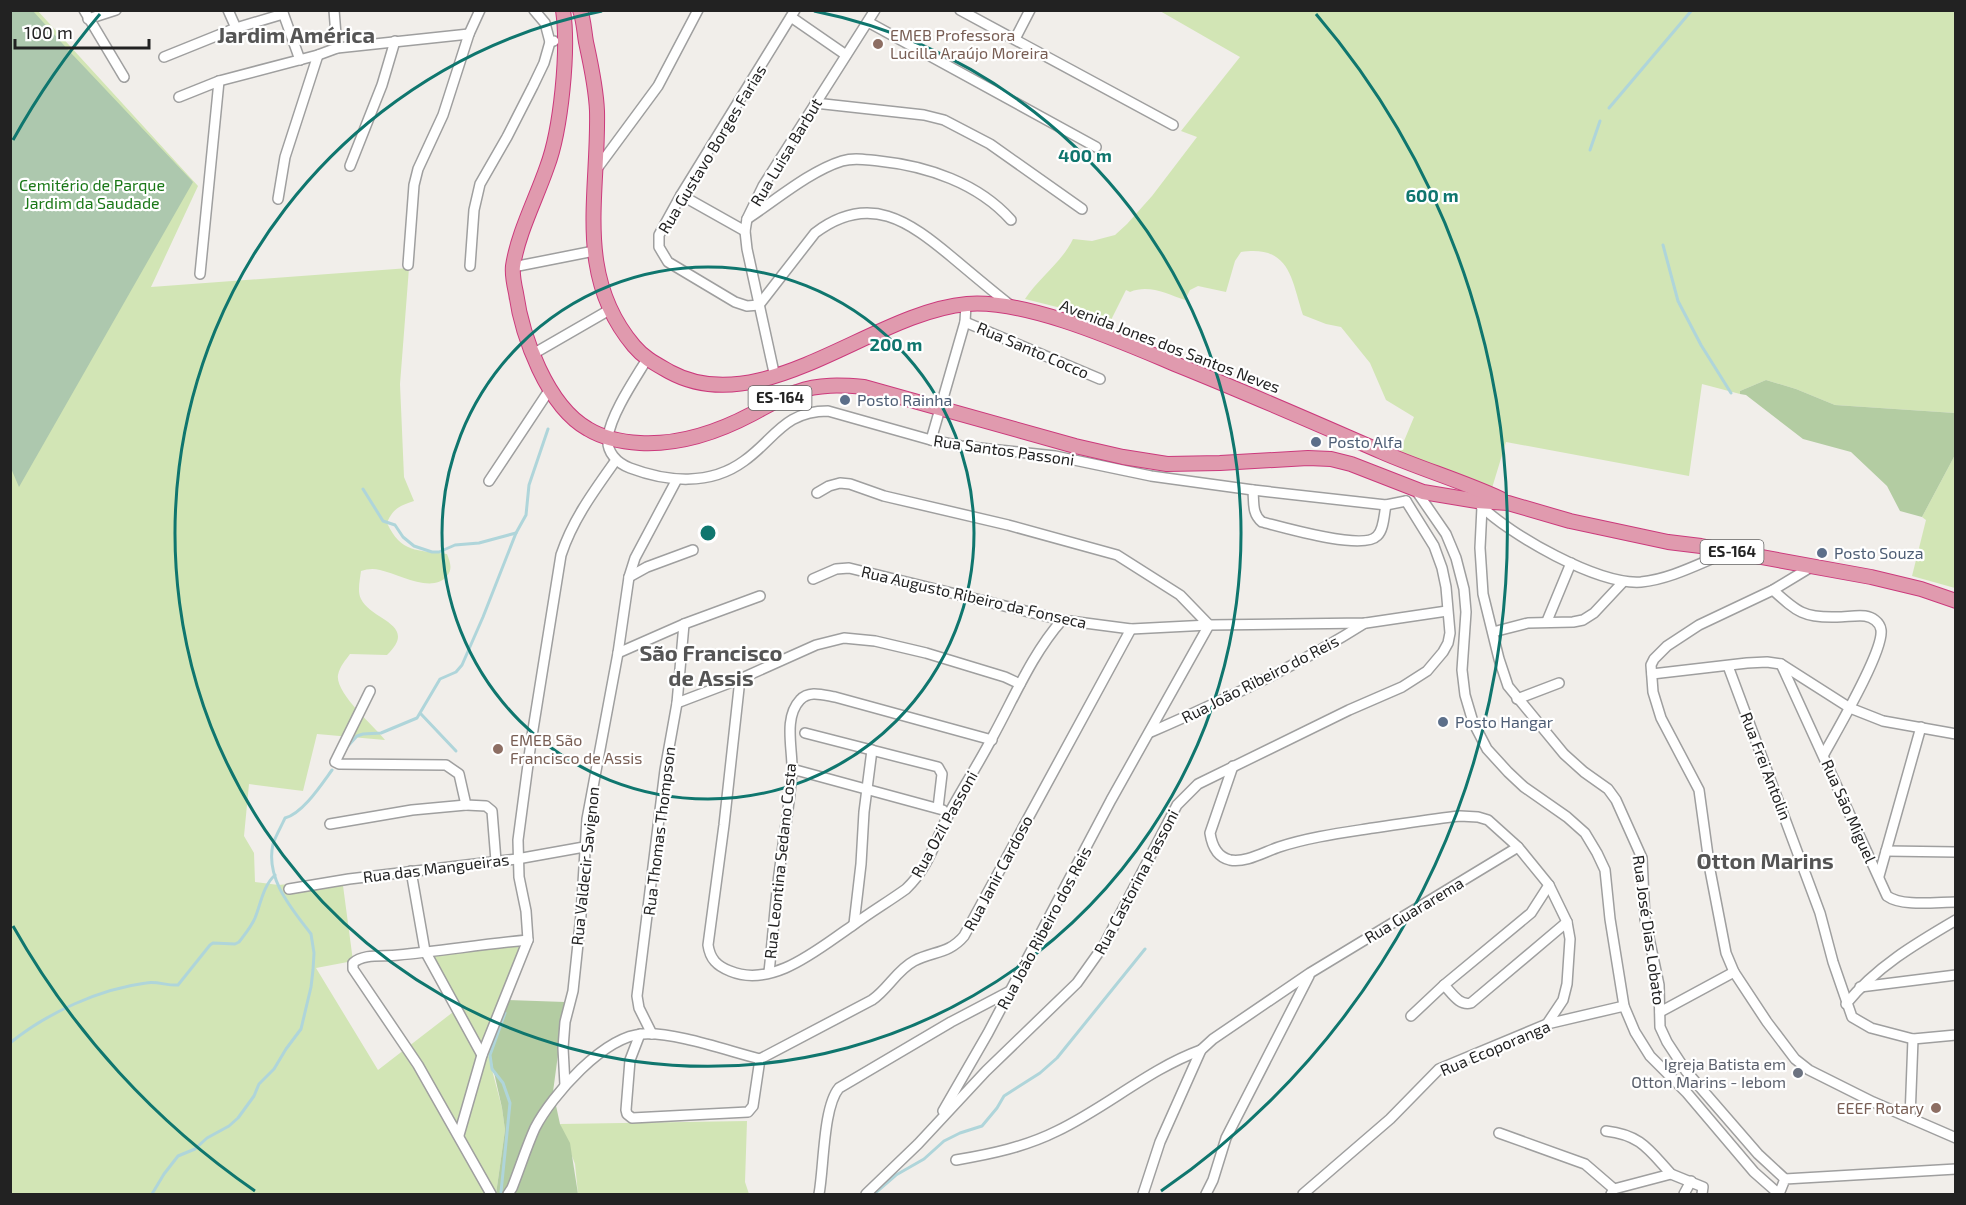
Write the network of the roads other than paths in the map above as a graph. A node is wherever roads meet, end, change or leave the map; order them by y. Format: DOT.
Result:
graph roads {
  1 [pos="116,10"];
  2 [pos="228,10"];
  3 [pos="334,10"];
  4 [pos="480,10"];
  5 [pos="534,10"];
  6 [pos="698,10"];
  7 [pos="875,10"];
  8 [pos="960,10"];
  9 [pos="1030,10"];
  10 [pos="283,12"];
  11 [pos="572,12"];
  12 [pos="793,14"];
  13 [pos="86,15"];
  14 [pos="868,22"];
  15 [pos="236,28"];
  16 [pos="469,34"];
  17 [pos="565,39"];
  18 [pos="1015,39"];
  19 [pos="395,41"];
  20 [pos="550,42"];
  21 [pos="337,48"];
  22 [pos="318,55"];
  23 [pos="846,55"];
  24 [pos="164,57"];
  25 [pos="300,60"];
  26 [pos="124,77"];
  27 [pos="219,81"];
  28 [pos="179,97"];
  29 [pos="815,103"];
  30 [pos="1173,125"];
  31 [pos="1096,147"];
  32 [pos="350,166"];
  33 [pos="595,172"];
  34 [pos="681,195"];
  35 [pos="278,199"];
  36 [pos="1082,209"];
  37 [pos="747,219"];
  38 [pos="1011,220"];
  39 [pos="745,231"];
  40 [pos="594,251"];
  41 [pos="408,265"];
  42 [pos="470,266"];
  43 [pos="513,267"];
  44 [pos="200,274"];
  45 [pos="966,304"];
  46 [pos="759,305"];
  47 [pos="1013,308"];
  48 [pos="611,309"];
  49 [pos="965,322"];
  50 [pos="533,354"];
  51 [pos="647,359"];
  52 [pos="775,377"];
  53 [pos="1100,379"];
  54 [pos="550,389"];
  55 [pos="939,407"];
  56 [pos="608,438"];
  57 [pos="931,440"];
  58 [pos="616,460"];
  59 [pos="1449,478"];
  60 [pos="489,481"];
  61 [pos="676,481"];
  62 [pos="1253,490"];
  63 [pos="1410,492"];
  64 [pos="817,493"];
  65 [pos="1439,495"];
  66 [pos="1508,503"];
  67 [pos="1479,504"];
  68 [pos="1386,505"];
  69 [pos="693,550"];
  70 [pos="1730,551"];
  71 [pos="1571,563"];
  72 [pos="1811,567"];
  73 [pos="629,577"];
  74 [pos="813,579"];
  75 [pos="1623,582"];
  76 [pos="1773,590"];
  77 [pos="760,596"];
  78 [pos="1956,601"];
  79 [pos="1447,611"];
  80 [pos="1062,620"];
  81 [pos="1547,621"];
  82 [pos="1366,622"];
  83 [pos="684,624"];
  84 [pos="1209,626"];
  85 [pos="1131,629"];
  86 [pos="1493,632"];
  87 [pos="618,653"];
  88 [pos="1781,664"];
  89 [pos="1728,666"];
  90 [pos="1652,674"];
  91 [pos="740,679"];
  92 [pos="1559,683"];
  93 [pos="1020,684"];
  94 [pos="370,691"];
  95 [pos="1517,699"];
  96 [pos="677,703"];
  97 [pos="1850,708"];
  98 [pos="1922,727"];
  99 [pos="1151,732"];
  100 [pos="805,734"];
  101 [pos="1956,734"];
  102 [pos="992,740"];
  103 [pos="873,750"];
  104 [pos="1824,754"];
  105 [pos="1233,766"];
  106 [pos="792,769"];
  107 [pos="868,789"];
  108 [pos="466,805"];
  109 [pos="938,808"];
  110 [pos="950,812"];
  111 [pos="330,824"];
  112 [pos="584,847"];
  113 [pos="1518,847"];
  114 [pos="1886,851"];
  115 [pos="1956,852"];
  116 [pos="517,859"];
  117 [pos="496,861"];
  118 [pos="411,871"];
  119 [pos="1879,876"];
  120 [pos="1549,885"];
  121 [pos="289,890"];
  122 [pos="1956,902"];
  123 [pos="1956,920"];
  124 [pos="1567,922"];
  125 [pos="854,924"];
  126 [pos="528,940"];
  127 [pos="425,951"];
  128 [pos="769,972"];
  129 [pos="1734,972"];
  130 [pos="1310,974"];
  131 [pos="1956,975"];
  132 [pos="1444,985"];
  133 [pos="1860,987"];
  134 [pos="1011,990"];
  135 [pos="1846,1004"];
  136 [pos="1624,1006"];
  137 [pos="1660,1011"];
  138 [pos="1411,1016"];
  139 [pos="1547,1024"];
  140 [pos="640,1034"];
  141 [pos="652,1034"];
  142 [pos="1956,1035"];
  143 [pos="1914,1039"];
  144 [pos="1201,1050"];
  145 [pos="482,1055"];
  146 [pos="760,1059"];
  147 [pos="565,1085"];
  148 [pos="1910,1118"];
  149 [pos="936,1124"];
  150 [pos="1606,1131"];
  151 [pos="1499,1133"];
  152 [pos="459,1135"];
  153 [pos="1956,1138"];
  154 [pos="956,1160"];
  155 [pos="1956,1169"];
  156 [pos="1671,1174"];
  157 [pos="1785,1179"];
  158 [pos="1213,1180"];
  159 [pos="1691,1181"];
  160 [pos="1702,1191"];
  161 [pos="1613,1192"];
  162 [pos="491,1194"];
  163 [pos="508,1194"];
  164 [pos="819,1194"];
  165 [pos="866,1194"];
  166 [pos="1143,1194"];
  167 [pos="1206,1194"];
  168 [pos="1217,1194"];
  169 [pos="1304,1194"];
  170 [pos="1684,1194"];
  171 [pos="1779,1194"];
  1 -- 13 [label="street"];
  2 -- 15 [label="street"];
  3 -- 21 [label="street"];
  4 -- 16 [label="street"];
  5 -- 20 [label="street"];
  6 -- 33 [label="street"];
  7 -- 14 [label="street, Rua Luisa Barbut"];
  8 -- 18 [label="street"];
  9 -- 18 [label="street"];
  10 -- 15 [label="street"];
  10 -- 25 [label="street"];
  11 -- 17 [label="highway, ES-164"];
  11 -- 33 [label="highway, Avenida Jones dos Santos Neves / ES-164"];
  12 -- 23 [label="street"];
  12 -- 34 [label="street, Rua Gustavo Borges Farias"];
  13 -- 26 [label="street"];
  14 -- 23 [label="street, Rua Luisa Barbut"];
  14 -- 31 [label="street"];
  15 -- 24 [label="street"];
  16 -- 19 [label="street"];
  16 -- 41 [label="street"];
  17 -- 20 [label="street"];
  17 -- 43 [label="highway, ES-164"];
  18 -- 30 [label="street"];
  19 -- 21 [label="street"];
  19 -- 32 [label="street"];
  20 -- 42 [label="street"];
  21 -- 22 [label="street"];
  22 -- 25 [label="street"];
  22 -- 35 [label="street"];
  23 -- 29 [label="street, Rua Luisa Barbut"];
  25 -- 27 [label="street"];
  27 -- 28 [label="street"];
  27 -- 44 [label="street"];
  29 -- 36 [label="street"];
  29 -- 37 [label="street, Rua Luisa Barbut"];
  33 -- 40 [label="highway, Avenida Jones dos Santos Neves / ES-164"];
  34 -- 39 [label="street"];
  34 -- 46 [label="street, Rua Gustavo Borges Farias"];
  37 -- 38 [label="street"];
  37 -- 39 [label="street, Rua Luisa Barbut"];
  39 -- 46 [label="street, Rua Luisa Barbut"];
  40 -- 43 [label="street"];
  40 -- 48 [label="highway, Avenida Jones dos Santos Neves / ES-164"];
  43 -- 50 [label="highway, ES-164"];
  45 -- 47 [label="highway, Avenida Jones dos Santos Neves / ES-164"];
  45 -- 49 [label="street"];
  45 -- 52 [label="highway, Avenida Jones dos Santos Neves / ES-164"];
  46 -- 47 [label="street"];
  46 -- 52 [label="street, Rua Luisa Barbut"];
  47 -- 59 [label="highway, Avenida Jones dos Santos Neves / ES-164"];
  48 -- 50 [label="street"];
  48 -- 51 [label="highway, Avenida Jones dos Santos Neves / ES-164"];
  49 -- 53 [label="street, Rua Santo Cocco"];
  49 -- 55 [label="street"];
  50 -- 54 [label="highway, ES-164"];
  51 -- 52 [label="highway, Avenida Jones dos Santos Neves / ES-164"];
  51 -- 56 [label="street"];
  54 -- 56 [label="highway, ES-164"];
  54 -- 60 [label="street"];
  55 -- 56 [label="highway, ES-164"];
  55 -- 57 [label="street"];
  55 -- 63 [label="highway, ES-164"];
  56 -- 58 [label="street"];
  57 -- 61 [label="street, Rua Santos Passoni"];
  57 -- 62 [label="street, Rua Santos Passoni"];
  58 -- 61 [label="street, Rua Santos Passoni"];
  58 -- 116 [label="street"];
  59 -- 65 [label="highway"];
  59 -- 66 [label="highway, Avenida Jones dos Santos Neves / ES-164"];
  61 -- 73 [label="street, Rua Valdecir Savignon"];
  62 -- 68 [label="street, Rua Santos Passoni"];
  62 -- 68 [label="street"];
  63 -- 65 [label="highway, ES-164"];
  63 -- 68 [label="street, Rua Santos Passoni"];
  63 -- 79 [label="street, Rua Castorina Passoni"];
  63 -- 136 [label="street"];
  64 -- 84 [label="street"];
  65 -- 67 [label="highway, ES-164"];
  66 -- 67 [label="highway, ES-164"];
  66 -- 70 [label="highway, ES-164"];
  67 -- 71 [label="street"];
  67 -- 86 [label="street, Rua José Dias Lobato"];
  69 -- 73 [label="street"];
  70 -- 72 [label="highway, ES-164"];
  70 -- 75 [label="street"];
  71 -- 75 [label="street"];
  71 -- 81 [label="street"];
  72 -- 76 [label="street"];
  72 -- 78 [label="highway, ES-164"];
  73 -- 87 [label="street, Rua Valdecir Savignon"];
  74 -- 80 [label="street, Rua Augusto Ribeiro da Fonseca"];
  75 -- 81 [label="street"];
  76 -- 90 [label="street"];
  76 -- 97 [label="street"];
  77 -- 83 [label="street"];
  79 -- 82 [label="street, Rua Augusto Ribeiro da Fonseca"];
  79 -- 105 [label="street, Rua Castorina Passoni"];
  80 -- 85 [label="street, Rua Augusto Ribeiro da Fonseca"];
  80 -- 93 [label="street, Rua Ozil Passoni"];
  81 -- 86 [label="street"];
  82 -- 84 [label="street, Rua Augusto Ribeiro da Fonseca"];
  82 -- 99 [label="street, Rua João Ribeiro do Reis"];
  83 -- 87 [label="street"];
  83 -- 96 [label="street, Rua Thomas Thompson"];
  84 -- 85 [label="street, Rua Augusto Ribeiro da Fonseca"];
  84 -- 99 [label="street, Rua João Ribeiro dos Reis"];
  85 -- 146 [label="street, Rua Janir Cardoso"];
  86 -- 95 [label="street, Rua José Dias Lobato"];
  87 -- 112 [label="street, Rua Valdecir Savignon"];
  88 -- 89 [label="street"];
  88 -- 97 [label="street"];
  88 -- 104 [label="street, Rua São Miguel"];
  89 -- 90 [label="street"];
  89 -- 135 [label="street, Rua Frei Antolin"];
  90 -- 129 [label="street"];
  91 -- 93 [label="street"];
  91 -- 96 [label="street"];
  91 -- 128 [label="street, Rua Ozil Passoni"];
  92 -- 95 [label="street"];
  93 -- 102 [label="street, Rua Ozil Passoni"];
  94 -- 108 [label="street"];
  95 -- 137 [label="street, Rua José Dias Lobato"];
  96 -- 141 [label="street, Rua Thomas Thompson"];
  97 -- 98 [label="street"];
  97 -- 104 [label="street"];
  98 -- 101 [label="street"];
  98 -- 114 [label="street"];
  99 -- 134 [label="street, Rua João Ribeiro dos Reis"];
  100 -- 103 [label="street"];
  102 -- 106 [label="street, Rua Leontina Sedano Costa"];
  102 -- 110 [label="street, Rua Ozil Passoni"];
  103 -- 107 [label="street"];
  103 -- 109 [label="street"];
  104 -- 119 [label="street, Rua São Miguel"];
  105 -- 113 [label="street"];
  105 -- 149 [label="street, Rua Castorina Passoni"];
  106 -- 107 [label="street"];
  106 -- 128 [label="street, Rua Leontina Sedano Costa"];
  107 -- 109 [label="street"];
  107 -- 125 [label="street"];
  108 -- 111 [label="street"];
  108 -- 117 [label="street"];
  109 -- 110 [label="street"];
  110 -- 125 [label="street, Rua Ozil Passoni"];
  112 -- 116 [label="street, Rua das Mangueiras"];
  112 -- 147 [label="street, Rua Valdecir Savignon"];
  113 -- 120 [label="street"];
  113 -- 130 [label="street, Rua Guararema"];
  114 -- 115 [label="street"];
  114 -- 119 [label="street"];
  116 -- 117 [label="street, Rua das Mangueiras"];
  116 -- 126 [label="street"];
  117 -- 118 [label="street, Rua das Mangueiras"];
  118 -- 121 [label="street, Rua das Mangueiras"];
  118 -- 127 [label="street"];
  119 -- 122 [label="street, Rua São Miguel"];
  120 -- 124 [label="street"];
  120 -- 132 [label="street"];
  123 -- 133 [label="street"];
  124 -- 132 [label="street"];
  124 -- 139 [label="street"];
  125 -- 128 [label="street, Rua Ozil Passoni"];
  126 -- 127 [label="street"];
  126 -- 145 [label="street"];
  127 -- 145 [label="street"];
  127 -- 152 [label="street"];
  129 -- 137 [label="street"];
  129 -- 148 [label="street"];
  130 -- 144 [label="street, Rua Guararema"];
  130 -- 158 [label="street"];
  131 -- 133 [label="street"];
  132 -- 138 [label="street"];
  133 -- 135 [label="street"];
  134 -- 149 [label="street, Rua João Ribeiro dos Reis"];
  134 -- 164 [label="street"];
  135 -- 143 [label="street"];
  136 -- 139 [label="street, Rua Ecoporanga"];
  136 -- 171 [label="street"];
  137 -- 157 [label="street, Rua José Dias Lobato"];
  139 -- 169 [label="street, Rua Ecoporanga"];
  140 -- 141 [label="street"];
  140 -- 146 [label="street"];
  140 -- 147 [label="street"];
  141 -- 146 [label="street"];
  142 -- 143 [label="street"];
  143 -- 148 [label="street"];
  144 -- 154 [label="street"];
  144 -- 166 [label="street"];
  145 -- 152 [label="street"];
  147 -- 163 [label="street"];
  148 -- 153 [label="street"];
  149 -- 165 [label="street, Rua Castorina Passoni"];
  150 -- 156 [label="street"];
  151 -- 161 [label="street"];
  152 -- 162 [label="street"];
  155 -- 157 [label="street"];
  156 -- 159 [label="street"];
  156 -- 161 [label="street"];
  157 -- 171 [label="street"];
  158 -- 167 [label="street"];
  158 -- 168 [label="street"];
  159 -- 160 [label="street"];
  159 -- 170 [label="street"];
}
